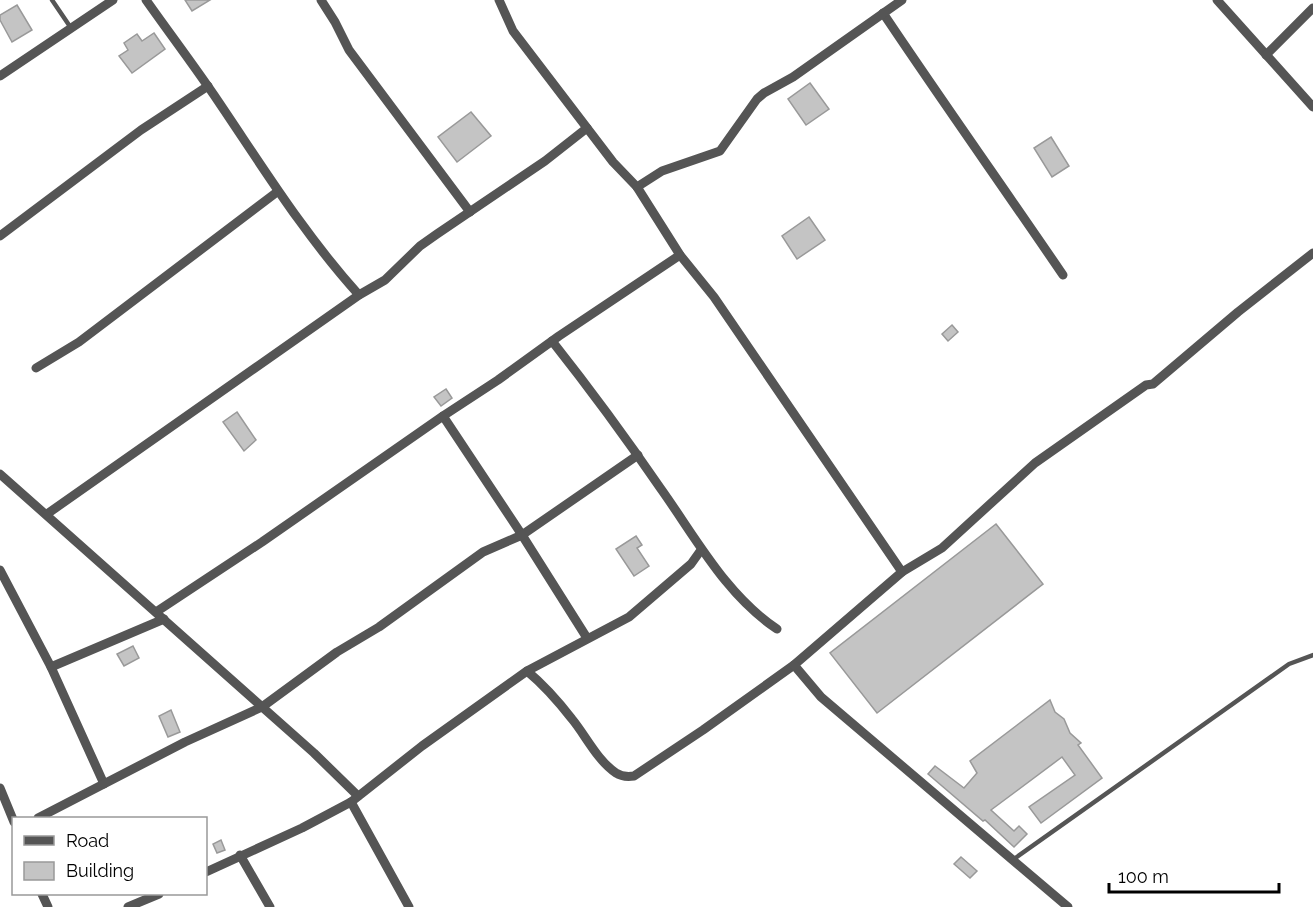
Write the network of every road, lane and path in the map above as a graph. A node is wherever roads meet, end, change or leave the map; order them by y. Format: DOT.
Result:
graph roads {
  1 [pos="52,0"];
  2 [pos="113,0"];
  3 [pos="146,0"];
  4 [pos="321,0"];
  5 [pos="499,0"];
  6 [pos="902,0"];
  7 [pos="1217,0"];
  8 [pos="1313,8"];
  9 [pos="883,13"];
  10 [pos="71,28"];
  11 [pos="1266,55"];
  12 [pos="0,76"];
  13 [pos="208,86"];
  14 [pos="1313,107"];
  15 [pos="587,128"];
  16 [pos="637,187"];
  17 [pos="277,192"];
  18 [pos="470,212"];
  19 [pos="0,236"];
  20 [pos="1313,253"];
  21 [pos="680,255"];
  22 [pos="1063,275"];
  23 [pos="359,295"];
  24 [pos="552,341"];
  25 [pos="36,368"];
  26 [pos="443,416"];
  27 [pos="638,454"];
  28 [pos="0,474"];
  29 [pos="47,514"];
  30 [pos="522,535"];
  31 [pos="701,550"];
  32 [pos="0,570"];
  33 [pos="902,572"];
  34 [pos="156,612"];
  35 [pos="164,620"];
  36 [pos="777,629"];
  37 [pos="587,638"];
  38 [pos="1313,655"];
  39 [pos="794,665"];
  40 [pos="51,668"];
  41 [pos="527,671"];
  42 [pos="262,707"];
  43 [pos="104,784"];
  44 [pos="0,788"];
  45 [pos="355,799"];
  46 [pos="12,817"];
  47 [pos="42,817"];
  48 [pos="240,855"];
  49 [pos="1012,860"];
  50 [pos="207,872"];
  51 [pos="157,895"];
  52 [pos="128,907"];
  53 [pos="270,907"];
  54 [pos="410,907"];
  55 [pos="1068,907"];
  1 -- 10 [label="lane"];
  2 -- 10 [label="street"];
  3 -- 13 [label="street"];
  4 -- 18 [label="street"];
  5 -- 15 [label="street"];
  6 -- 9 [label="street"];
  7 -- 11 [label="street"];
  8 -- 11 [label="street"];
  9 -- 16 [label="street"];
  9 -- 22 [label="street"];
  10 -- 12 [label="street"];
  11 -- 14 [label="street"];
  13 -- 17 [label="street"];
  13 -- 19 [label="street"];
  15 -- 16 [label="street"];
  15 -- 18 [label="street"];
  16 -- 21 [label="street"];
  17 -- 23 [label="street"];
  17 -- 25 [label="street"];
  18 -- 23 [label="street"];
  20 -- 33 [label="street"];
  21 -- 24 [label="street"];
  21 -- 33 [label="street"];
  23 -- 29 [label="street"];
  24 -- 26 [label="street"];
  24 -- 27 [label="street"];
  26 -- 30 [label="street"];
  26 -- 34 [label="street"];
  27 -- 30 [label="street"];
  27 -- 31 [label="street"];
  28 -- 29 [label="street"];
  29 -- 34 [label="street"];
  30 -- 37 [label="street"];
  30 -- 42 [label="street"];
  31 -- 36 [label="street"];
  31 -- 37 [label="street"];
  32 -- 40 [label="street"];
  33 -- 39 [label="street"];
  34 -- 35 [label="street"];
  35 -- 40 [label="street"];
  35 -- 42 [label="street"];
  37 -- 41 [label="street"];
  38 -- 49 [label="lane"];
  39 -- 41 [label="street"];
  39 -- 49 [label="street"];
  40 -- 43 [label="street"];
  41 -- 45 [label="street"];
  42 -- 43 [label="street"];
  42 -- 45 [label="street"];
  43 -- 47 [label="street"];
  44 -- 46 [label="street"];
  45 -- 48 [label="street"];
  45 -- 54 [label="street"];
  48 -- 50 [label="street"];
  48 -- 53 [label="street"];
  49 -- 55 [label="street"];
  51 -- 52 [label="street"];
}
